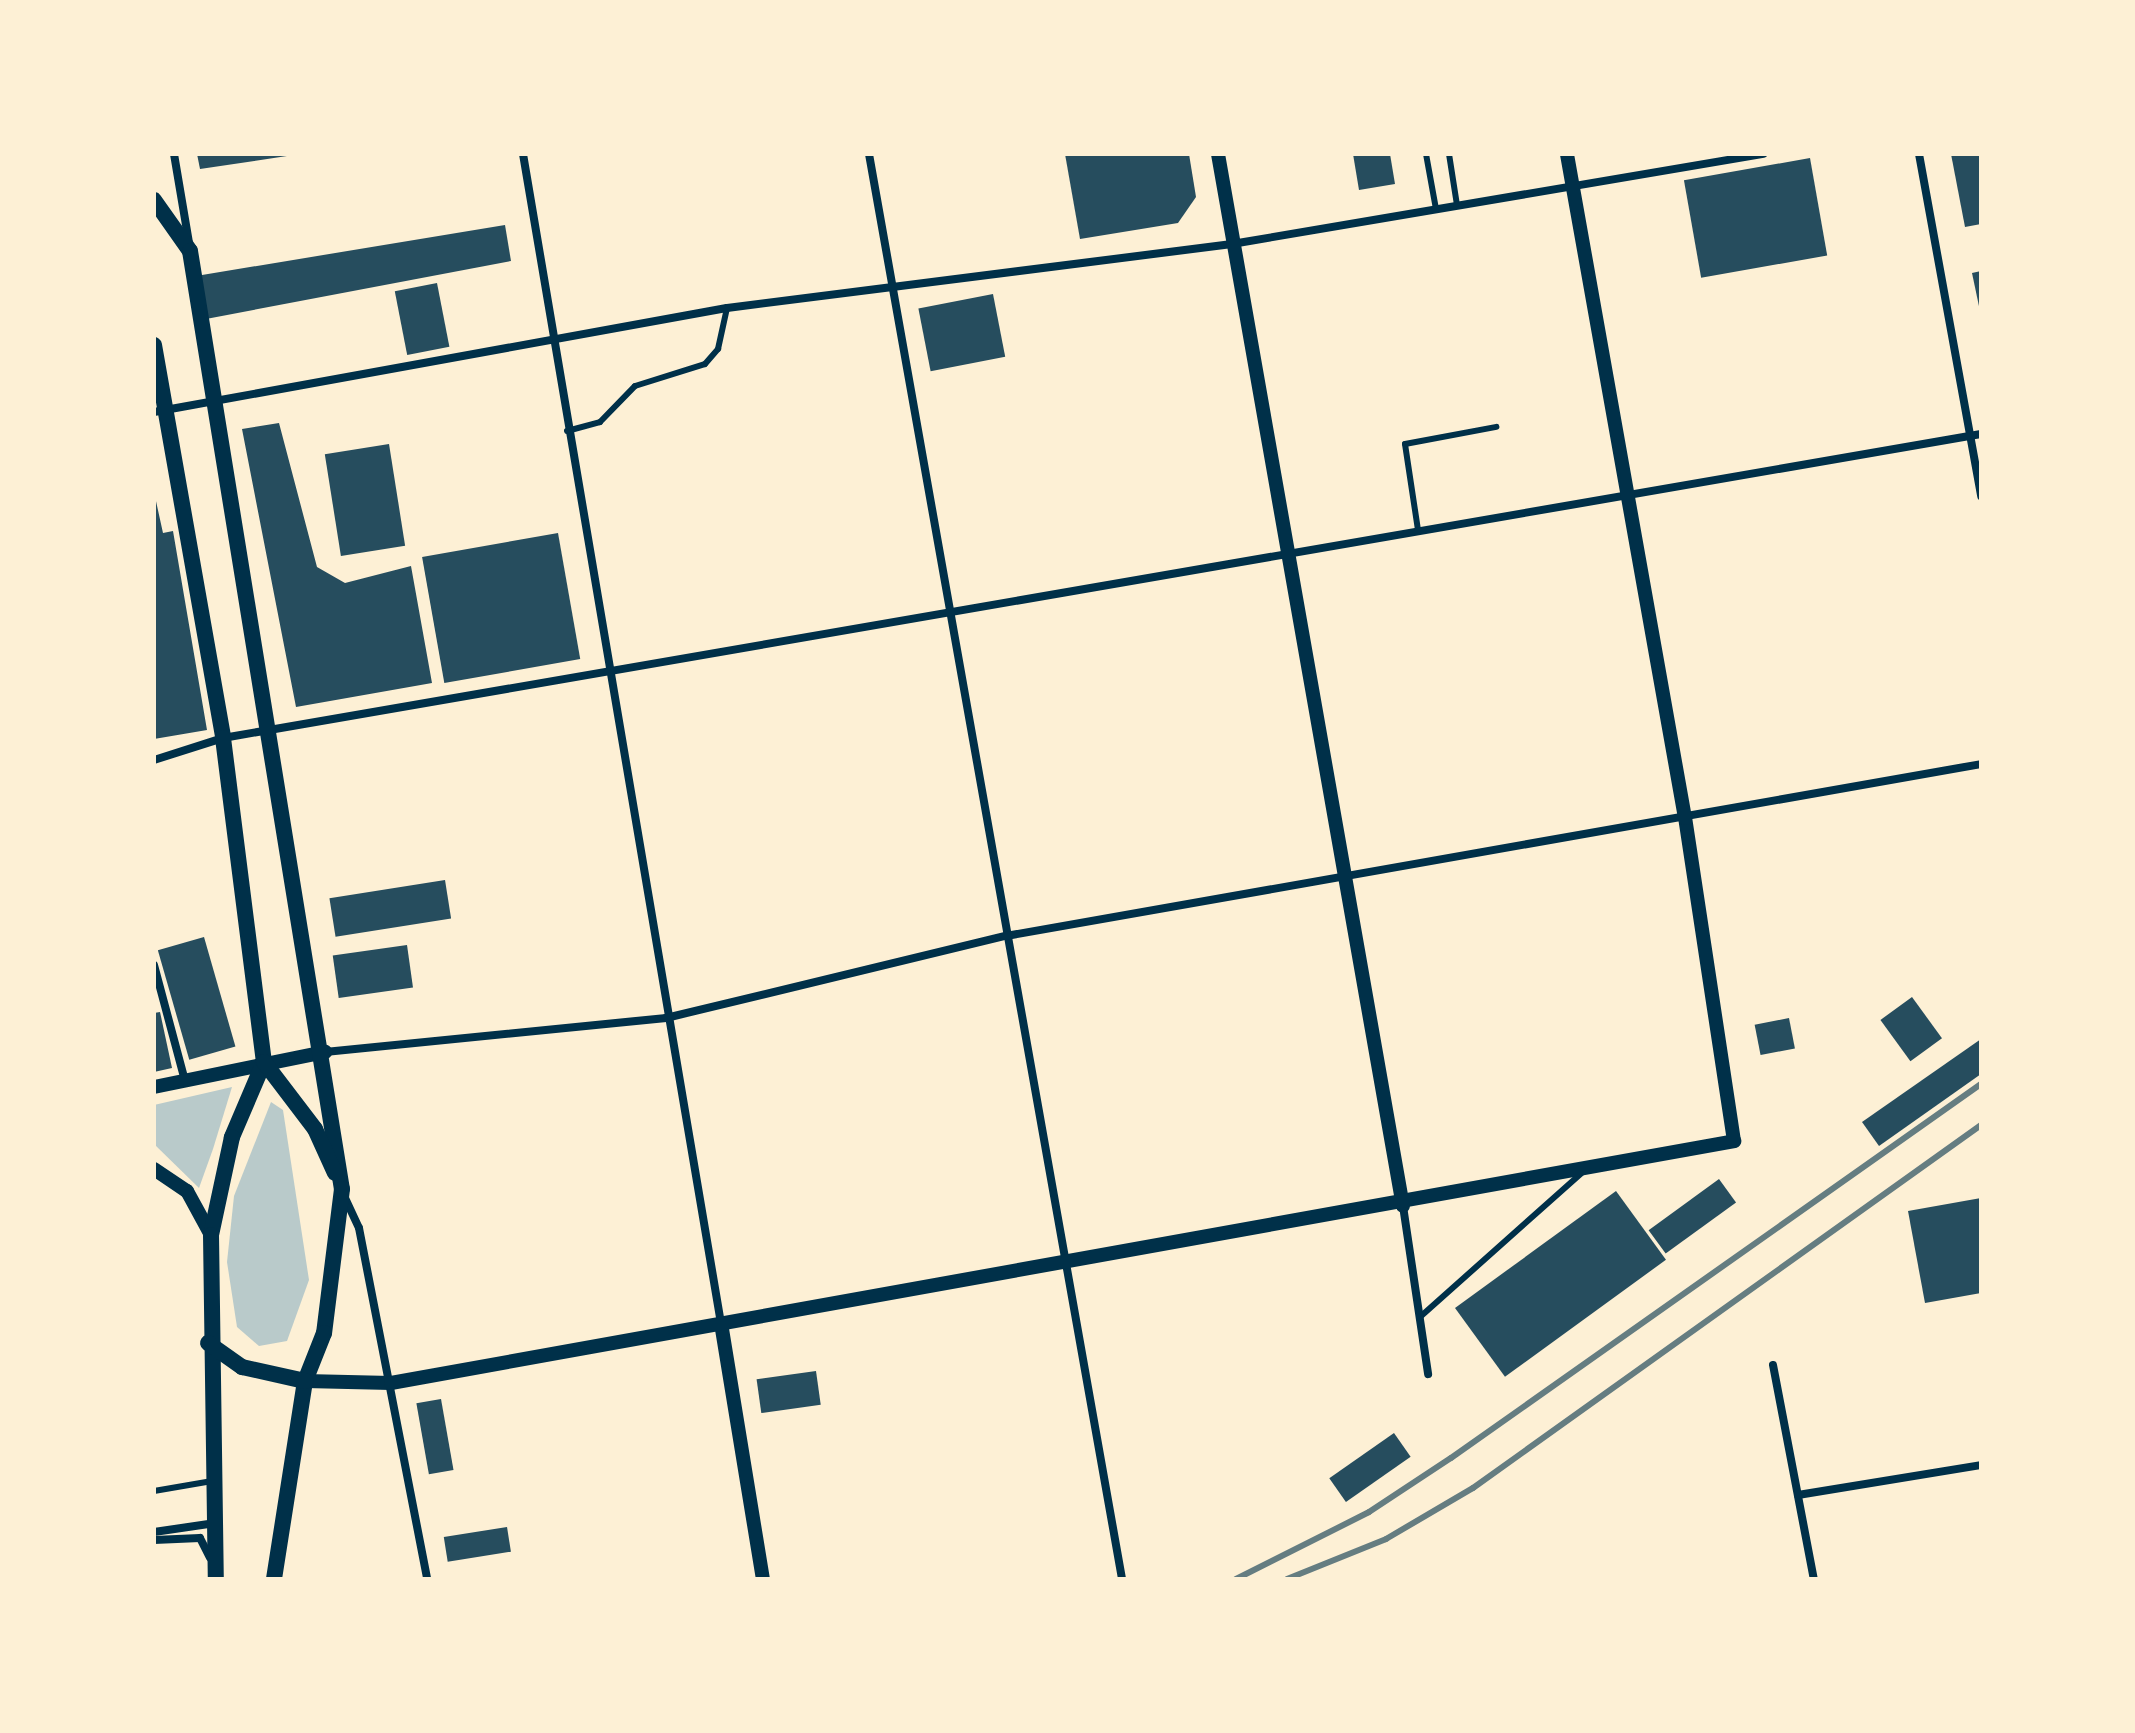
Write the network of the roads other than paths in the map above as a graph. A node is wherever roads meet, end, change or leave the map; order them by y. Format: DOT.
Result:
graph roads {
  1 [pos="174,154"];
  2 [pos="523,154"];
  3 [pos="869,154"];
  4 [pos="1218,154"];
  5 [pos="1426,154"];
  6 [pos="1449,154"];
  7 [pos="1567,154"];
  8 [pos="1763,154"];
  9 [pos="1919,154"];
  10 [pos="1572,185"];
  11 [pos="154,200"];
  12 [pos="1457,205"];
  13 [pos="1436,209"];
  14 [pos="1232,244"];
  15 [pos="190,251"];
  16 [pos="891,283"];
  17 [pos="727,308"];
  18 [pos="554,340"];
  19 [pos="154,345"];
  20 [pos="216,400"];
  21 [pos="162,410"];
  22 [pos="1496,427"];
  23 [pos="567,431"];
  24 [pos="1981,434"];
  25 [pos="1970,436"];
  26 [pos="1628,496"];
  27 [pos="1981,496"];
  28 [pos="1418,530"];
  29 [pos="1289,554"];
  30 [pos="954,614"];
  31 [pos="610,671"];
  32 [pos="269,732"];
  33 [pos="223,738"];
  34 [pos="154,760"];
  35 [pos="1981,764"];
  36 [pos="1685,818"];
  37 [pos="1346,879"];
  38 [pos="1006,936"];
  39 [pos="154,965"];
  40 [pos="666,1018"];
  41 [pos="325,1052"];
  42 [pos="264,1062"];
  43 [pos="185,1082"];
  44 [pos="154,1087"];
  45 [pos="154,1169"];
  46 [pos="1583,1172"];
  47 [pos="342,1189"];
  48 [pos="1403,1206"];
  49 [pos="211,1235"];
  50 [pos="1070,1264"];
  51 [pos="1420,1317"];
  52 [pos="721,1323"];
  53 [pos="208,1343"];
  54 [pos="1773,1365"];
  55 [pos="1428,1374"];
  56 [pos="305,1381"];
  57 [pos="391,1383"];
  58 [pos="1981,1465"];
  59 [pos="215,1480"];
  60 [pos="154,1491"];
  61 [pos="1798,1495"];
  62 [pos="216,1523"];
  63 [pos="154,1532"];
  64 [pos="154,1540"];
  65 [pos="216,1578"];
  66 [pos="1122,1578"];
  67 [pos="274,1579"];
  68 [pos="427,1579"];
  69 [pos="763,1579"];
  70 [pos="1111,1579"];
  71 [pos="1814,1579"];
  1 -- 15 [label="street"];
  2 -- 18 [label="street"];
  3 -- 16 [label="street"];
  4 -- 14 [label="street"];
  5 -- 13 [label="lane"];
  6 -- 12 [label="lane"];
  7 -- 10 [label="street"];
  8 -- 10 [label="street"];
  9 -- 25 [label="street"];
  10 -- 12 [label="street"];
  10 -- 26 [label="street"];
  11 -- 15 [label="main road"];
  12 -- 13 [label="street"];
  13 -- 14 [label="street"];
  14 -- 16 [label="street"];
  14 -- 29 [label="street"];
  15 -- 20 [label="main road"];
  16 -- 17 [label="street"];
  16 -- 30 [label="street"];
  17 -- 18 [label="street"];
  17 -- 23 [label="lane"];
  18 -- 20 [label="street"];
  18 -- 23 [label="street"];
  19 -- 21 [label="main road"];
  20 -- 21 [label="street"];
  20 -- 32 [label="main road"];
  21 -- 33 [label="main road"];
  22 -- 28 [label="lane"];
  23 -- 31 [label="street"];
  24 -- 25 [label="street"];
  25 -- 26 [label="street"];
  25 -- 27 [label="street"];
  26 -- 28 [label="street"];
  26 -- 36 [label="street"];
  28 -- 29 [label="street"];
  29 -- 30 [label="street"];
  29 -- 37 [label="street"];
  30 -- 31 [label="street"];
  30 -- 38 [label="street"];
  31 -- 32 [label="street"];
  31 -- 40 [label="street"];
  32 -- 33 [label="street"];
  32 -- 41 [label="main road"];
  33 -- 34 [label="street"];
  33 -- 42 [label="main road"];
  35 -- 36 [label="street"];
  36 -- 37 [label="street"];
  36 -- 46 [label="street"];
  37 -- 38 [label="street"];
  37 -- 48 [label="street"];
  38 -- 40 [label="street"];
  38 -- 50 [label="street"];
  39 -- 43 [label="street"];
  40 -- 41 [label="street"];
  40 -- 52 [label="street"];
  41 -- 42 [label="street"];
  41 -- 47 [label="main road"];
  42 -- 43 [label="street"];
  42 -- 47 [label="main road"];
  42 -- 49 [label="main road"];
  43 -- 44 [label="street"];
  45 -- 49 [label="street"];
  46 -- 48 [label="street"];
  46 -- 51 [label="lane"];
  47 -- 56 [label="main road"];
  47 -- 57 [label="street"];
  48 -- 50 [label="street"];
  48 -- 51 [label="street"];
  49 -- 53 [label="main road"];
  50 -- 52 [label="street"];
  50 -- 66 [label="street"];
  51 -- 55 [label="street"];
  52 -- 57 [label="street"];
  52 -- 69 [label="street"];
  53 -- 56 [label="main road"];
  53 -- 59 [label="main road"];
  54 -- 61 [label="street"];
  56 -- 57 [label="street"];
  56 -- 67 [label="main road"];
  57 -- 68 [label="street"];
  58 -- 61 [label="street"];
  59 -- 60 [label="lane"];
  59 -- 62 [label="main road"];
  61 -- 71 [label="street"];
  62 -- 63 [label="street"];
  62 -- 65 [label="main road"];
  64 -- 65 [label="street"];
  66 -- 70 [label="street"];
}
